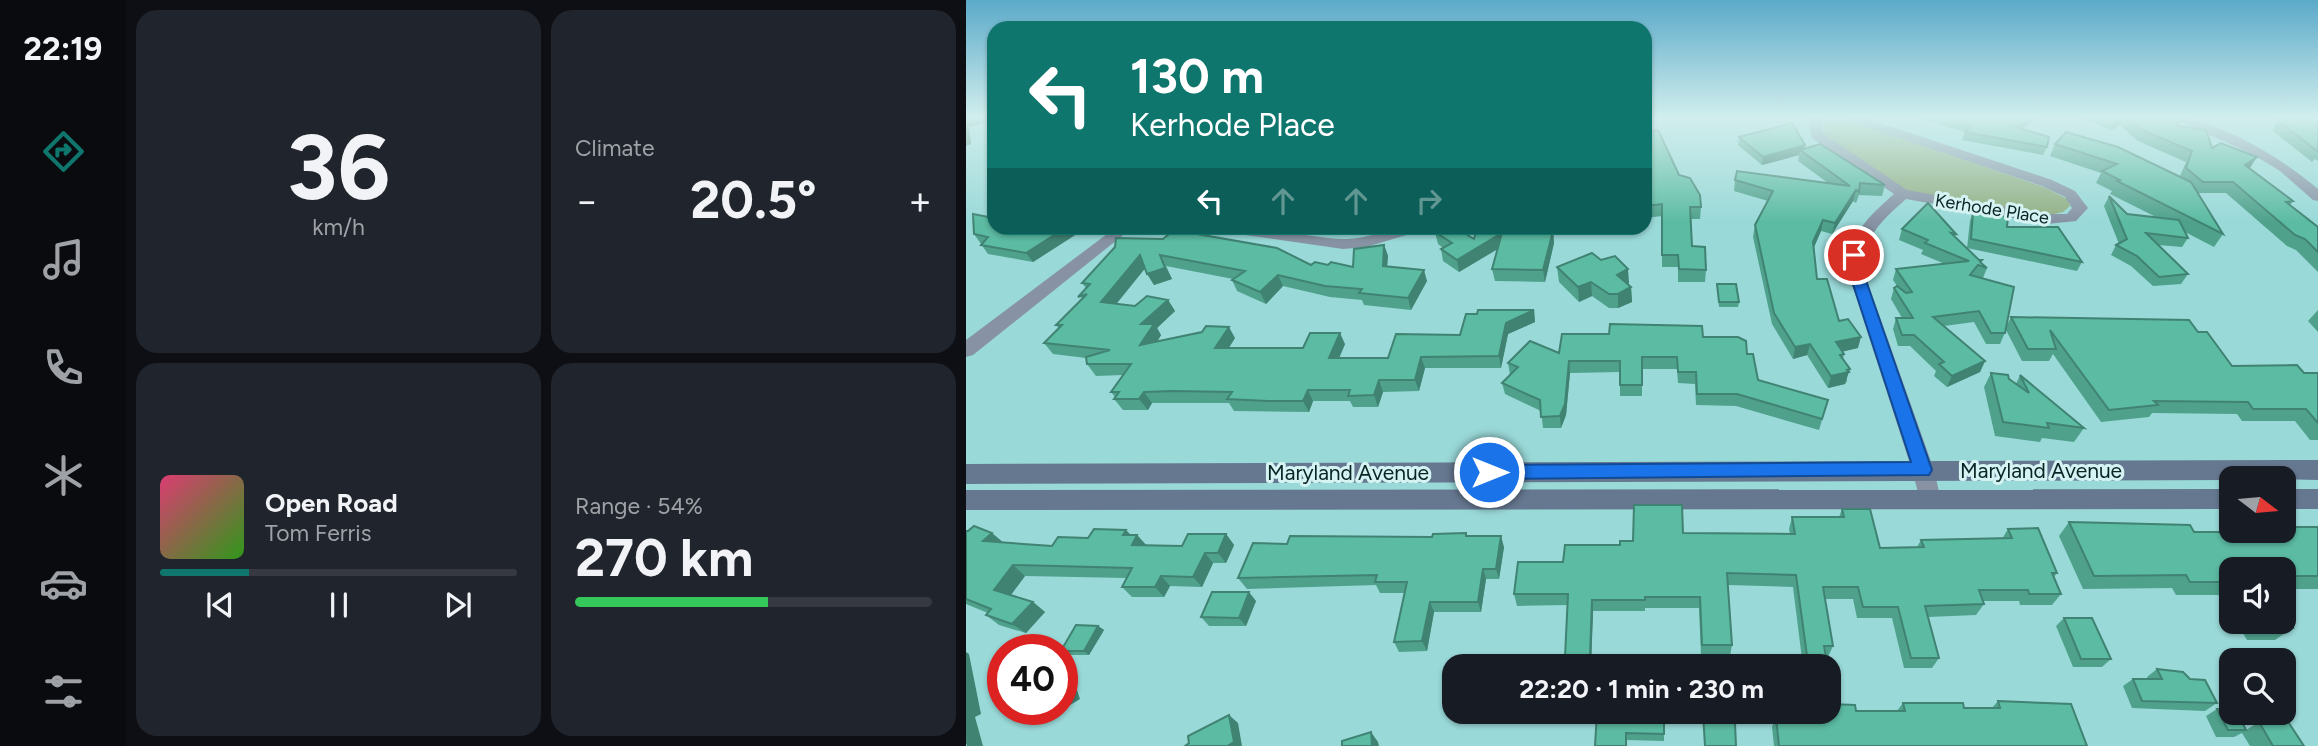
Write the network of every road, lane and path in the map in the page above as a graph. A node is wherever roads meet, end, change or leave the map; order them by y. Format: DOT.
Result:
graph roads {
  1 [pos="1843,153"];
  2 [pos="1956,153"];
  3 [pos="2260,153"];
  4 [pos="1903,194"];
  5 [pos="2318,197"];
  6 [pos="1115,235"];
  7 [pos="1280,235"];
  8 [pos="1390,235"];
  9 [pos="966,350"];
  10 [pos="1923,470"];
  11 [pos="2318,470"];
  12 [pos="966,474"];
  13 [pos="2219,499"];
  14 [pos="2296,499"];
  15 [pos="2318,499"];
  16 [pos="966,500"];
  17 [pos="1930,500"];
  1 -- 4 [label="street, Kerhode Place"];
  2 -- 4 [label="street, Kerhode Place"];
  3 -- 5 [label="street"];
  4 -- 10 [label="street"];
  6 -- 9 [label="street"];
  7 -- 8 [label="street"];
  10 -- 11 [label="street, Maryland Avenue"];
  10 -- 12 [label="street, Maryland Avenue"];
  10 -- 17 [label="street"];
  13 -- 17 [label="street, Maryland Avenue"];
  14 -- 15 [label="street"];
  16 -- 17 [label="street, Maryland Avenue"];
}
